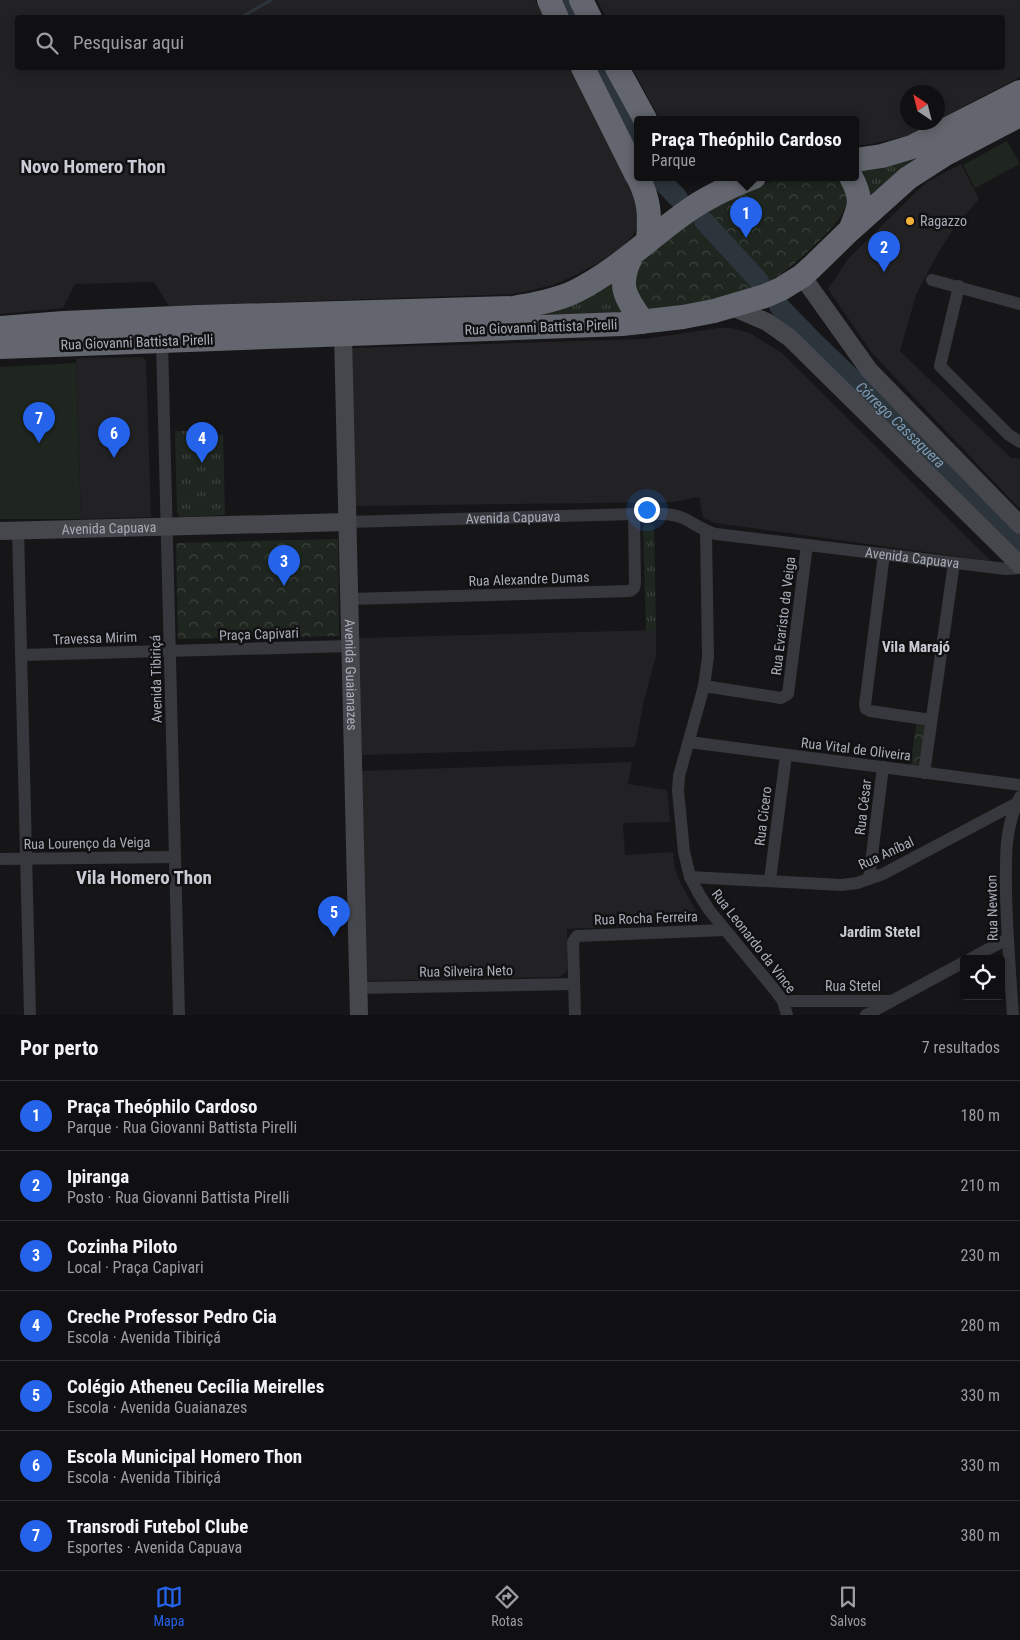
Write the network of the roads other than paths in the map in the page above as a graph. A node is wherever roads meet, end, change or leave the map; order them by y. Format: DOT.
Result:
graph roads {
  1 [pos="549,0"];
  2 [pos="581,0"];
  3 [pos="556,15"];
  4 [pos="588,15"];
  5 [pos="583,70"];
  6 [pos="618,70"];
  7 [pos="1020,92"];
  8 [pos="1020,115"];
  9 [pos="643,116"];
  10 [pos="859,159"];
  11 [pos="634,170"];
  12 [pos="639,181"];
  13 [pos="745,181"];
  14 [pos="853,181"];
  15 [pos="850,230"];
  16 [pos="640,248"];
  17 [pos="802,276"];
  18 [pos="932,280"];
  19 [pos="959,286"];
  20 [pos="1020,304"];
  21 [pos="732,307"];
  22 [pos="643,322"];
  23 [pos="0,328"];
  24 [pos="343,334"];
  25 [pos="162,342"];
  26 [pos="0,347"];
  27 [pos="1020,442"];
  28 [pos="634,514"];
  29 [pos="346,522"];
  30 [pos="1020,524"];
  31 [pos="167,527"];
  32 [pos="18,530"];
  33 [pos="0,531"];
  34 [pos="706,531"];
  35 [pos="807,545"];
  36 [pos="884,554"];
  37 [pos="954,563"];
  38 [pos="1020,567"];
  39 [pos="348,599"];
  40 [pos="350,646"];
  41 [pos="170,651"];
  42 [pos="21,656"];
  43 [pos="704,686"];
  44 [pos="931,720"];
  45 [pos="689,742"];
  46 [pos="786,755"];
  47 [pos="883,767"];
  48 [pos="924,773"];
  49 [pos="1020,785"];
  50 [pos="1018,800"];
  51 [pos="175,857"];
  52 [pos="0,859"];
  53 [pos="26,859"];
  54 [pos="690,877"];
  55 [pos="869,879"];
  56 [pos="770,880"];
  57 [pos="725,930"];
  58 [pos="1007,939"];
  59 [pos="977,955"];
  60 [pos="960,964"];
  61 [pos="574,984"];
  62 [pos="358,988"];
  63 [pos="893,1000"];
  64 [pos="783,1001"];
  65 [pos="30,1015"];
  66 [pos="179,1015"];
  67 [pos="359,1015"];
  68 [pos="575,1015"];
  69 [pos="787,1015"];
  70 [pos="866,1015"];
  71 [pos="1013,1015"];
  1 -- 3 [label="highway"];
  2 -- 4 [label="highway"];
  5 -- 11 [label="highway"];
  6 -- 9 [label="highway"];
  7 -- 10 [label="highway"];
  8 -- 15 [label="highway, Rua Giovanni Battista Pirelli"];
  12 -- 16 [label="highway"];
  13 -- 16 [label="highway, Rua Giovanni Battista Pirelli"];
  14 -- 15 [label="highway"];
  15 -- 17 [label="highway, Rua Giovanni Battista Pirelli"];
  16 -- 22 [label="highway"];
  16 -- 23 [label="highway, Rua Giovanni Battista Pirelli"];
  17 -- 21 [label="highway, Rua Giovanni Battista Pirelli"];
  17 -- 30 [label="main road"];
  18 -- 19 [label="street"];
  19 -- 20 [label="street"];
  19 -- 27 [label="street"];
  21 -- 22 [label="highway, Rua Giovanni Battista Pirelli"];
  21 -- 38 [label="main road"];
  22 -- 24 [label="highway, Rua Giovanni Battista Pirelli"];
  24 -- 25 [label="highway, Rua Giovanni Battista Pirelli"];
  24 -- 29 [label="main road, Avenida Guaianazes"];
  25 -- 26 [label="highway, Rua Giovanni Battista Pirelli"];
  25 -- 31 [label="street, Avenida Tibiriçá"];
  28 -- 29 [label="street, Avenida Capuava"];
  28 -- 34 [label="street, Avenida Capuava"];
  28 -- 39 [label="street, Rua Alexandre Dumas"];
  29 -- 31 [label="main road, Avenida Capuava"];
  29 -- 39 [label="main road, Avenida Guaianazes"];
  31 -- 32 [label="main road, Avenida Capuava"];
  31 -- 41 [label="street, Avenida Tibiriçá"];
  32 -- 33 [label="main road, Avenida Capuava"];
  32 -- 42 [label="street"];
  34 -- 35 [label="street, Avenida Capuava"];
  34 -- 43 [label="street, Rua Leonardo da Vince"];
  35 -- 36 [label="street, Avenida Capuava"];
  35 -- 43 [label="street, Rua Evaristo da Veiga"];
  36 -- 37 [label="street, Avenida Capuava"];
  36 -- 44 [label="street"];
  37 -- 38 [label="street, Avenida Capuava"];
  37 -- 44 [label="street"];
  39 -- 40 [label="main road, Avenida Guaianazes"];
  40 -- 41 [label="street, Praça Capivari"];
  40 -- 62 [label="main road, Avenida Guaianazes"];
  41 -- 42 [label="street, Travessa Mirim"];
  41 -- 51 [label="street, Avenida Tibiriçá"];
  42 -- 53 [label="street"];
  43 -- 45 [label="street, Rua Leonardo da Vince"];
  44 -- 48 [label="street"];
  45 -- 46 [label="street, Rua Vital de Oliveira"];
  45 -- 54 [label="street, Rua Leonardo da Vince"];
  46 -- 47 [label="street, Rua Vital de Oliveira"];
  46 -- 56 [label="street, Rua Cícero"];
  47 -- 48 [label="street, Rua Vital de Oliveira"];
  47 -- 55 [label="street, Rua César"];
  48 -- 49 [label="street, Rua Vital de Oliveira"];
  50 -- 55 [label="street, Rua Aníbal"];
  50 -- 58 [label="street, Rua Newton"];
  51 -- 53 [label="street, Rua Lourenço da Veiga"];
  51 -- 66 [label="street, Avenida Tibiriçá"];
  52 -- 53 [label="street, Rua Lourenço da Veiga"];
  53 -- 65 [label="street"];
  54 -- 56 [label="street, Rua Aníbal"];
  54 -- 57 [label="street, Rua Leonardo da Vince"];
  55 -- 56 [label="street, Rua Aníbal"];
  57 -- 61 [label="street, Rua Rocha Ferreira"];
  57 -- 64 [label="street, Rua Leonardo da Vince"];
  58 -- 59 [label="street"];
  58 -- 71 [label="street, Rua Newton"];
  60 -- 63 [label="street"];
  61 -- 62 [label="street, Rua Silveira Neto"];
  61 -- 68 [label="street"];
  62 -- 67 [label="main road, Avenida Guaianazes"];
  63 -- 64 [label="street, Rua Stetel"];
  63 -- 70 [label="street"];
  64 -- 69 [label="street, Rua Leonardo da Vince"];
}
